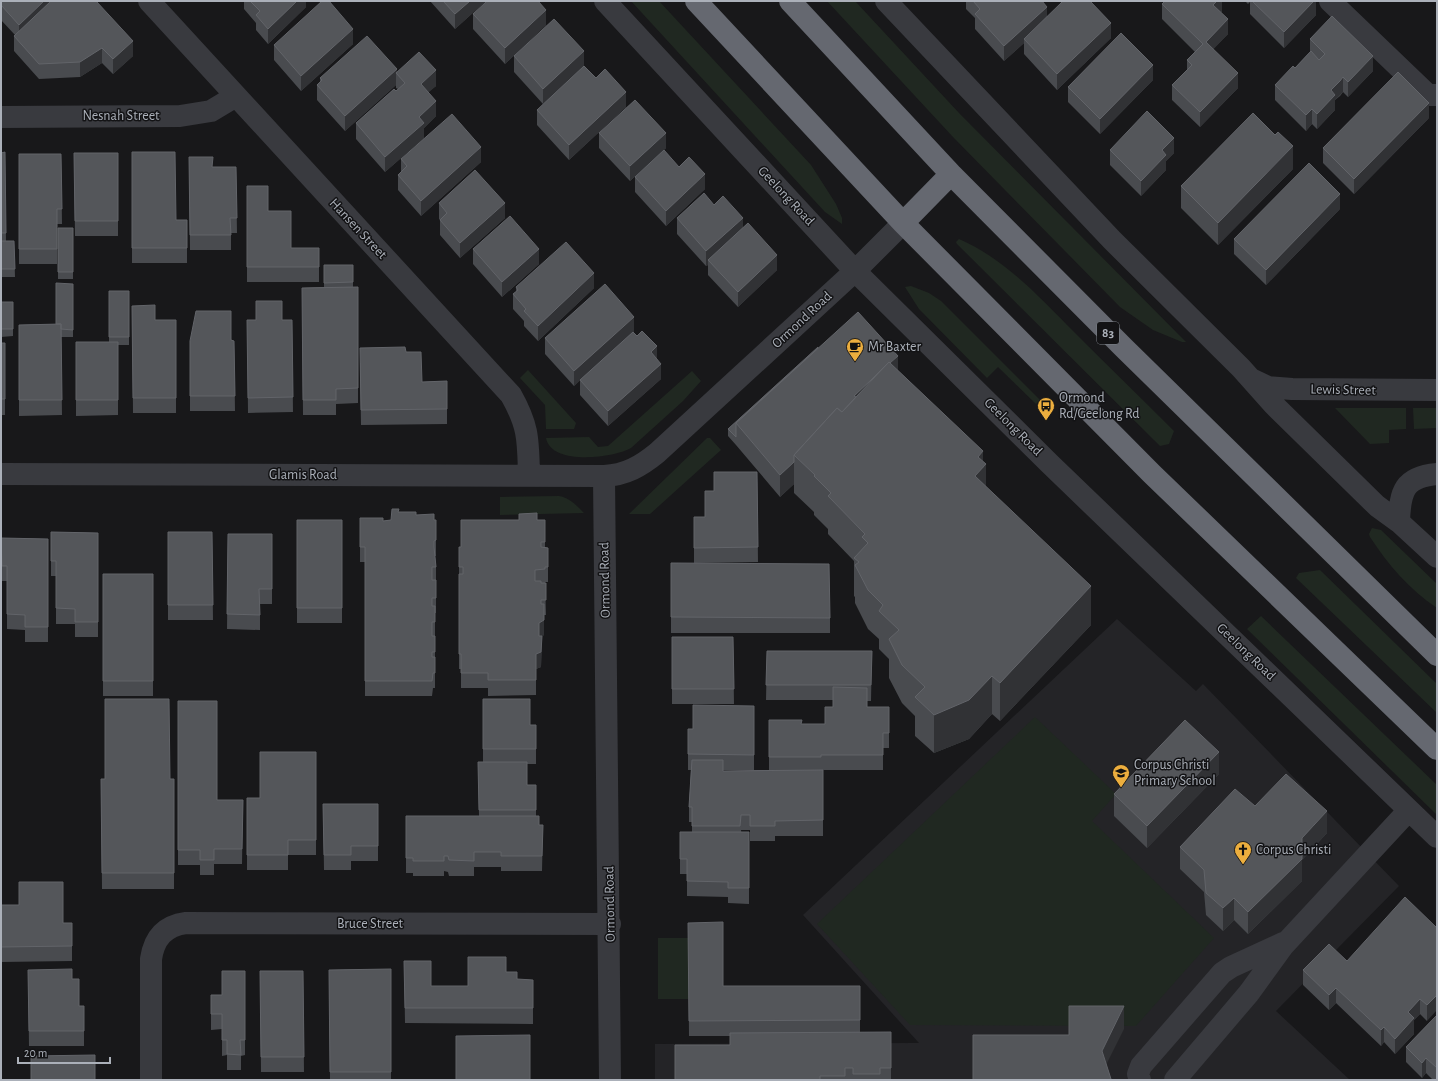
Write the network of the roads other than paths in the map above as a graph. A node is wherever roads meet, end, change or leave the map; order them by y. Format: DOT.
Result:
graph roads {
  1 [pos="148,1"];
  2 [pos="605,1"];
  3 [pos="696,1"];
  4 [pos="790,1"];
  5 [pos="1330,1"];
  6 [pos="894,4"];
  7 [pos="236,96"];
  8 [pos="1434,98"];
  9 [pos="1,117"];
  10 [pos="951,174"];
  11 [pos="903,223"];
  12 [pos="855,271"];
  13 [pos="1251,379"];
  14 [pos="1437,390"];
  15 [pos="1,474"];
  16 [pos="1437,474"];
  17 [pos="529,475"];
  18 [pos="604,476"];
  19 [pos="1399,522"];
  20 [pos="1437,557"];
  21 [pos="1437,655"];
  22 [pos="1437,749"];
  23 [pos="1409,810"];
  24 [pos="1437,837"];
  25 [pos="610,924"];
  26 [pos="1290,938"];
  27 [pos="150,1080"];
  28 [pos="610,1080"];
  29 [pos="1140,1080"];
  30 [pos="1175,1080"];
  1 -- 7 [label="street, Hansen Street"];
  2 -- 12 [label="street, Geelong Road"];
  3 -- 11 [label="highway"];
  4 -- 10 [label="highway, 83"];
  5 -- 8 [label="street"];
  6 -- 13 [label="street"];
  7 -- 9 [label="street, Nesnah Street"];
  7 -- 17 [label="street, Hansen Street"];
  10 -- 11 [label="highway"];
  10 -- 21 [label="highway, 83"];
  11 -- 12 [label="street, Ormond Road"];
  11 -- 22 [label="highway"];
  12 -- 18 [label="street, Ormond Road"];
  12 -- 23 [label="street, Geelong Road"];
  13 -- 14 [label="street, Lewis Street"];
  13 -- 19 [label="street"];
  15 -- 17 [label="street, Glamis Road"];
  16 -- 19 [label="street"];
  17 -- 18 [label="street, Glamis Road"];
  18 -- 25 [label="street, Ormond Road"];
  19 -- 20 [label="street"];
  23 -- 24 [label="street, Geelong Road"];
  23 -- 26 [label="street"];
  25 -- 27 [label="street, Bruce Street"];
  25 -- 28 [label="street, Ormond Road"];
  26 -- 29 [label="street"];
  26 -- 30 [label="street"];
}
